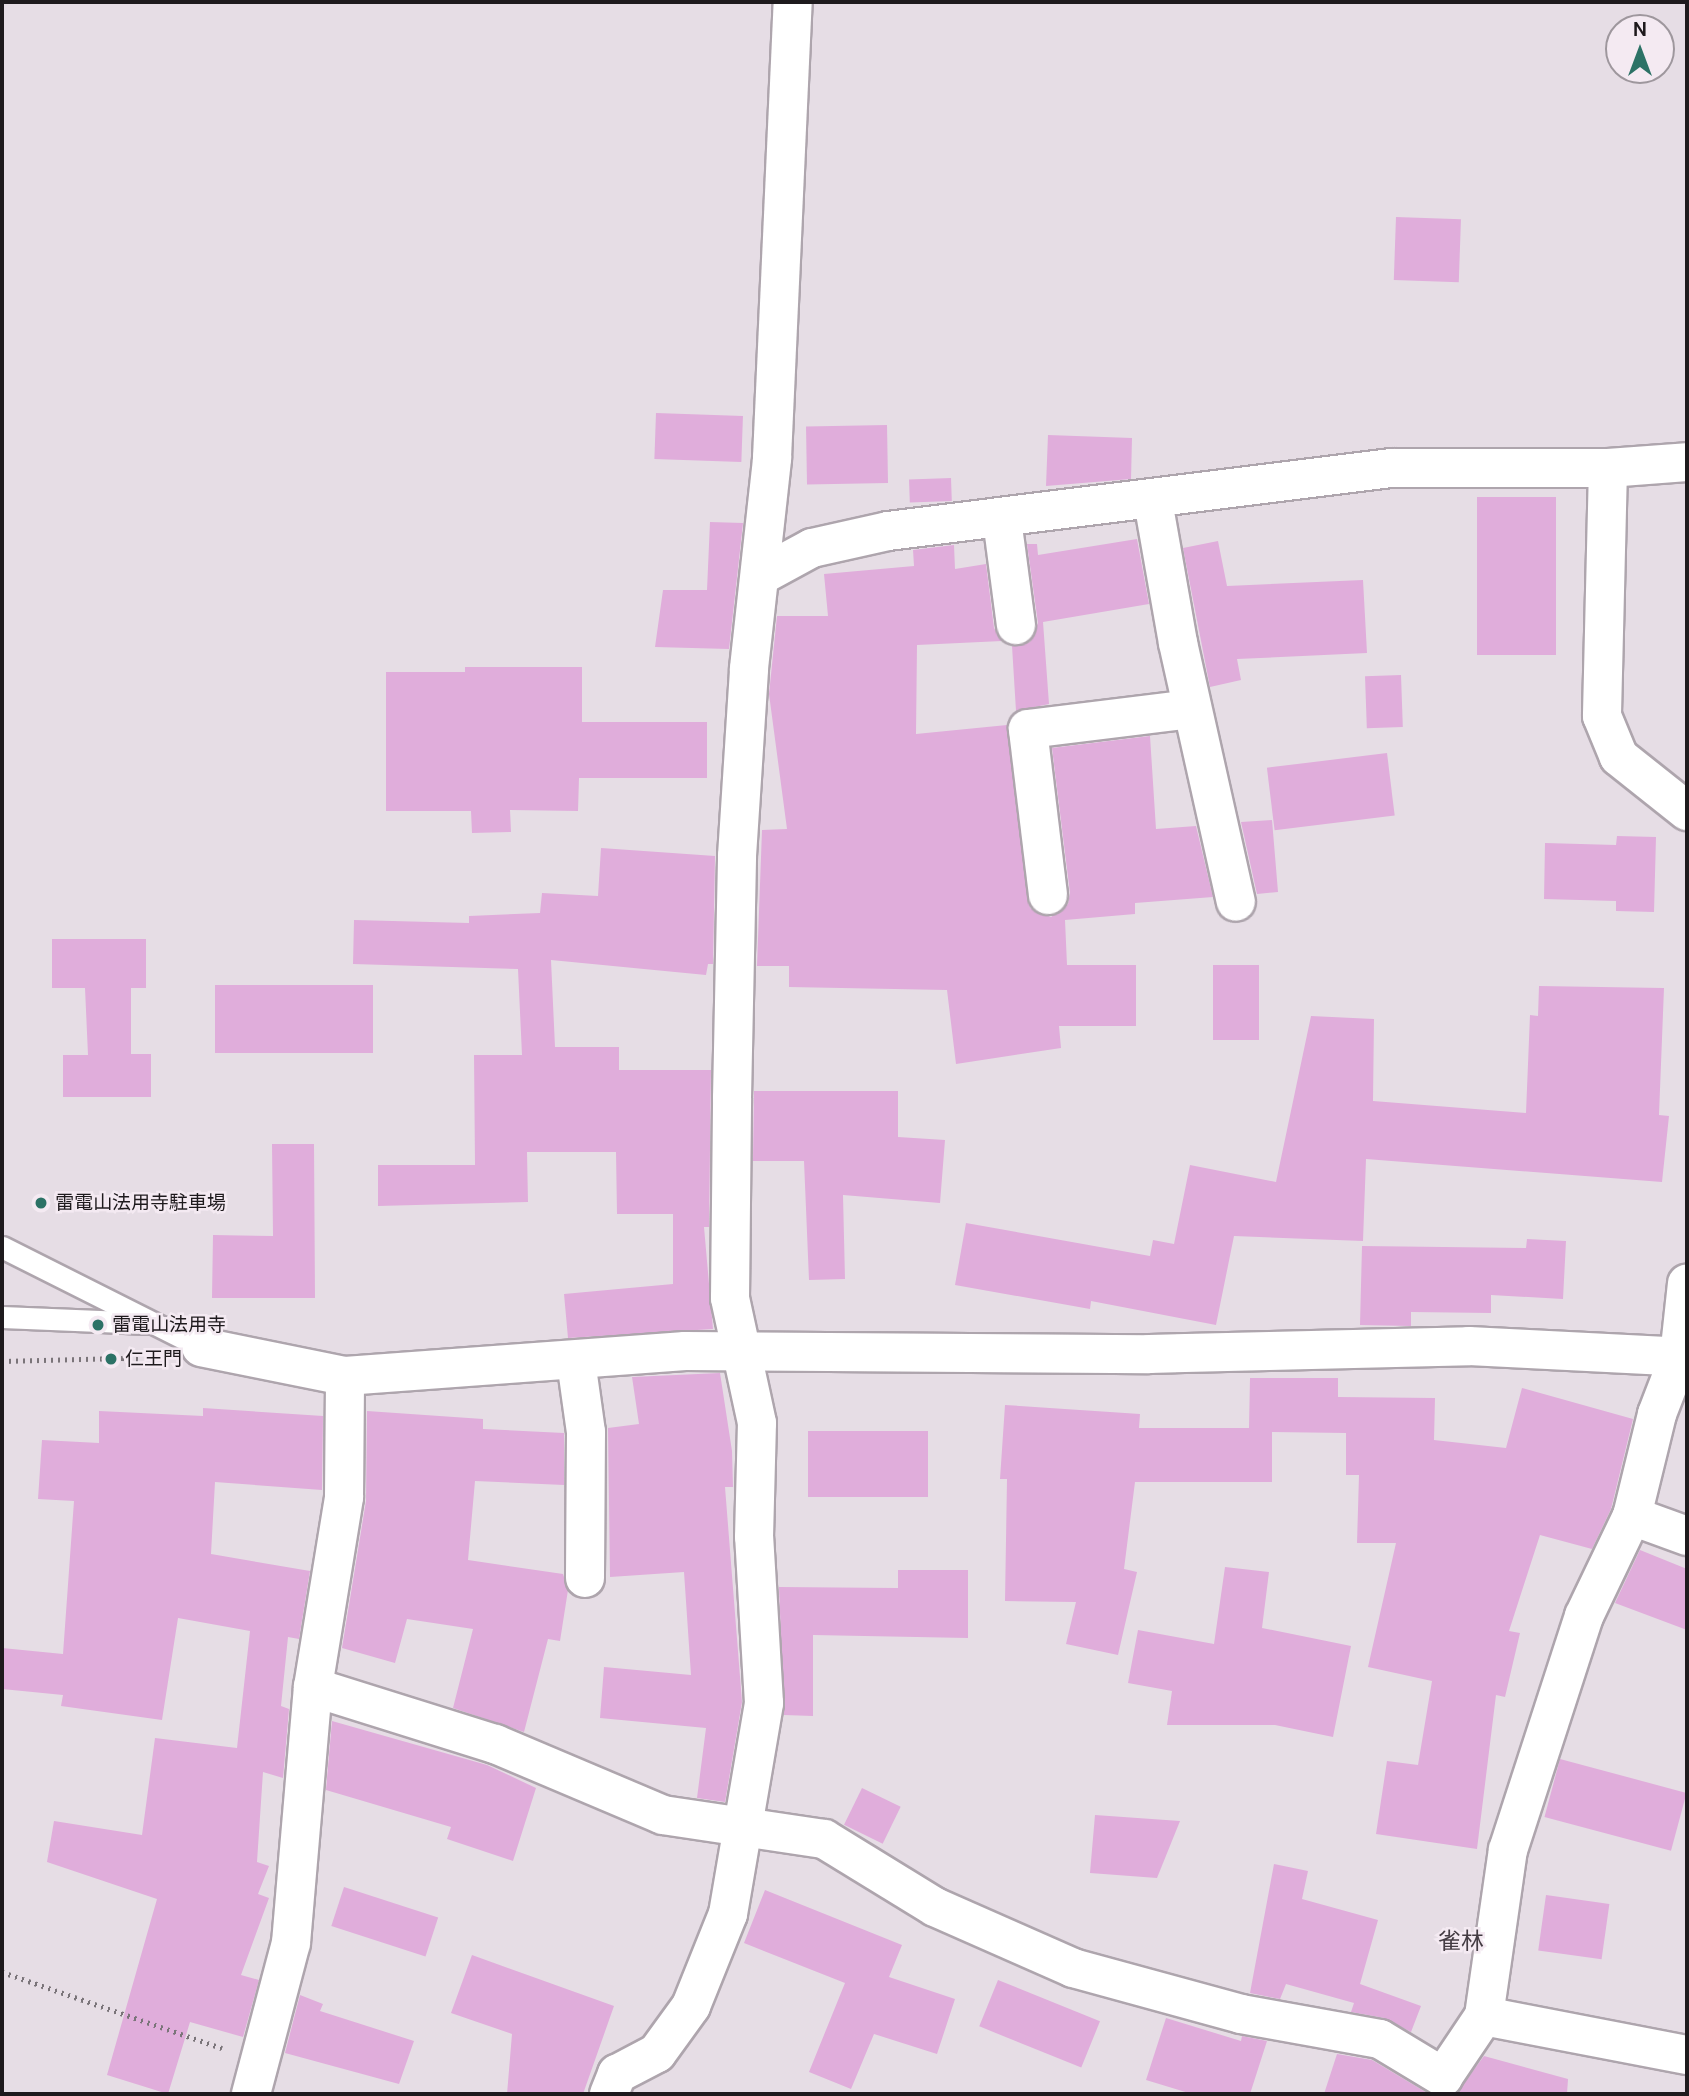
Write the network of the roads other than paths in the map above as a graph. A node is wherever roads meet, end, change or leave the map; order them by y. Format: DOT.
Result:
graph roads {
  1 [pos="793,2"];
  2 [pos="1687,462"];
  3 [pos="1608,468"];
  4 [pos="1153,501"];
  5 [pos="1002,519"];
  6 [pos="762,575"];
  7 [pos="1016,625"];
  8 [pos="1192,709"];
  9 [pos="1687,811"];
  10 [pos="1048,895"];
  11 [pos="1236,902"];
  12 [pos="2,1247"];
  13 [pos="1687,1283"];
  14 [pos="2,1317"];
  15 [pos="154,1323"];
  16 [pos="201,1347"];
  17 [pos="745,1354"];
  18 [pos="1683,1357"];
  19 [pos="576,1361"];
  20 [pos="345,1376"];
  21 [pos="1632,1516"];
  22 [pos="1687,1536"];
  23 [pos="585,1578"];
  24 [pos="313,1687"];
  25 [pos="744,1824"];
  26 [pos="1485,2016"];
  27 [pos="1687,2054"];
  28 [pos="255,2077"];
  29 [pos="1441,2086"];
  30 [pos="609,2094"];
  1 -- 6 [label="street"];
  2 -- 3 [label="street"];
  3 -- 4 [label="street"];
  3 -- 9 [label="street"];
  4 -- 5 [label="street"];
  4 -- 8 [label="street"];
  5 -- 6 [label="street"];
  5 -- 7 [label="street"];
  6 -- 17 [label="street"];
  8 -- 10 [label="street"];
  8 -- 11 [label="street"];
  12 -- 15 [label="lane"];
  13 -- 18 [label="street"];
  14 -- 15 [label="lane"];
  15 -- 16 [label="lane"];
  16 -- 20 [label="street"];
  17 -- 18 [label="street"];
  17 -- 19 [label="street"];
  17 -- 25 [label="street"];
  18 -- 21 [label="street"];
  19 -- 20 [label="street"];
  19 -- 23 [label="street"];
  20 -- 24 [label="street"];
  21 -- 22 [label="street"];
  21 -- 26 [label="street"];
  24 -- 25 [label="street"];
  24 -- 28 [label="street"];
  25 -- 29 [label="street"];
  25 -- 30 [label="street"];
  26 -- 27 [label="street"];
  26 -- 29 [label="street"];
}
